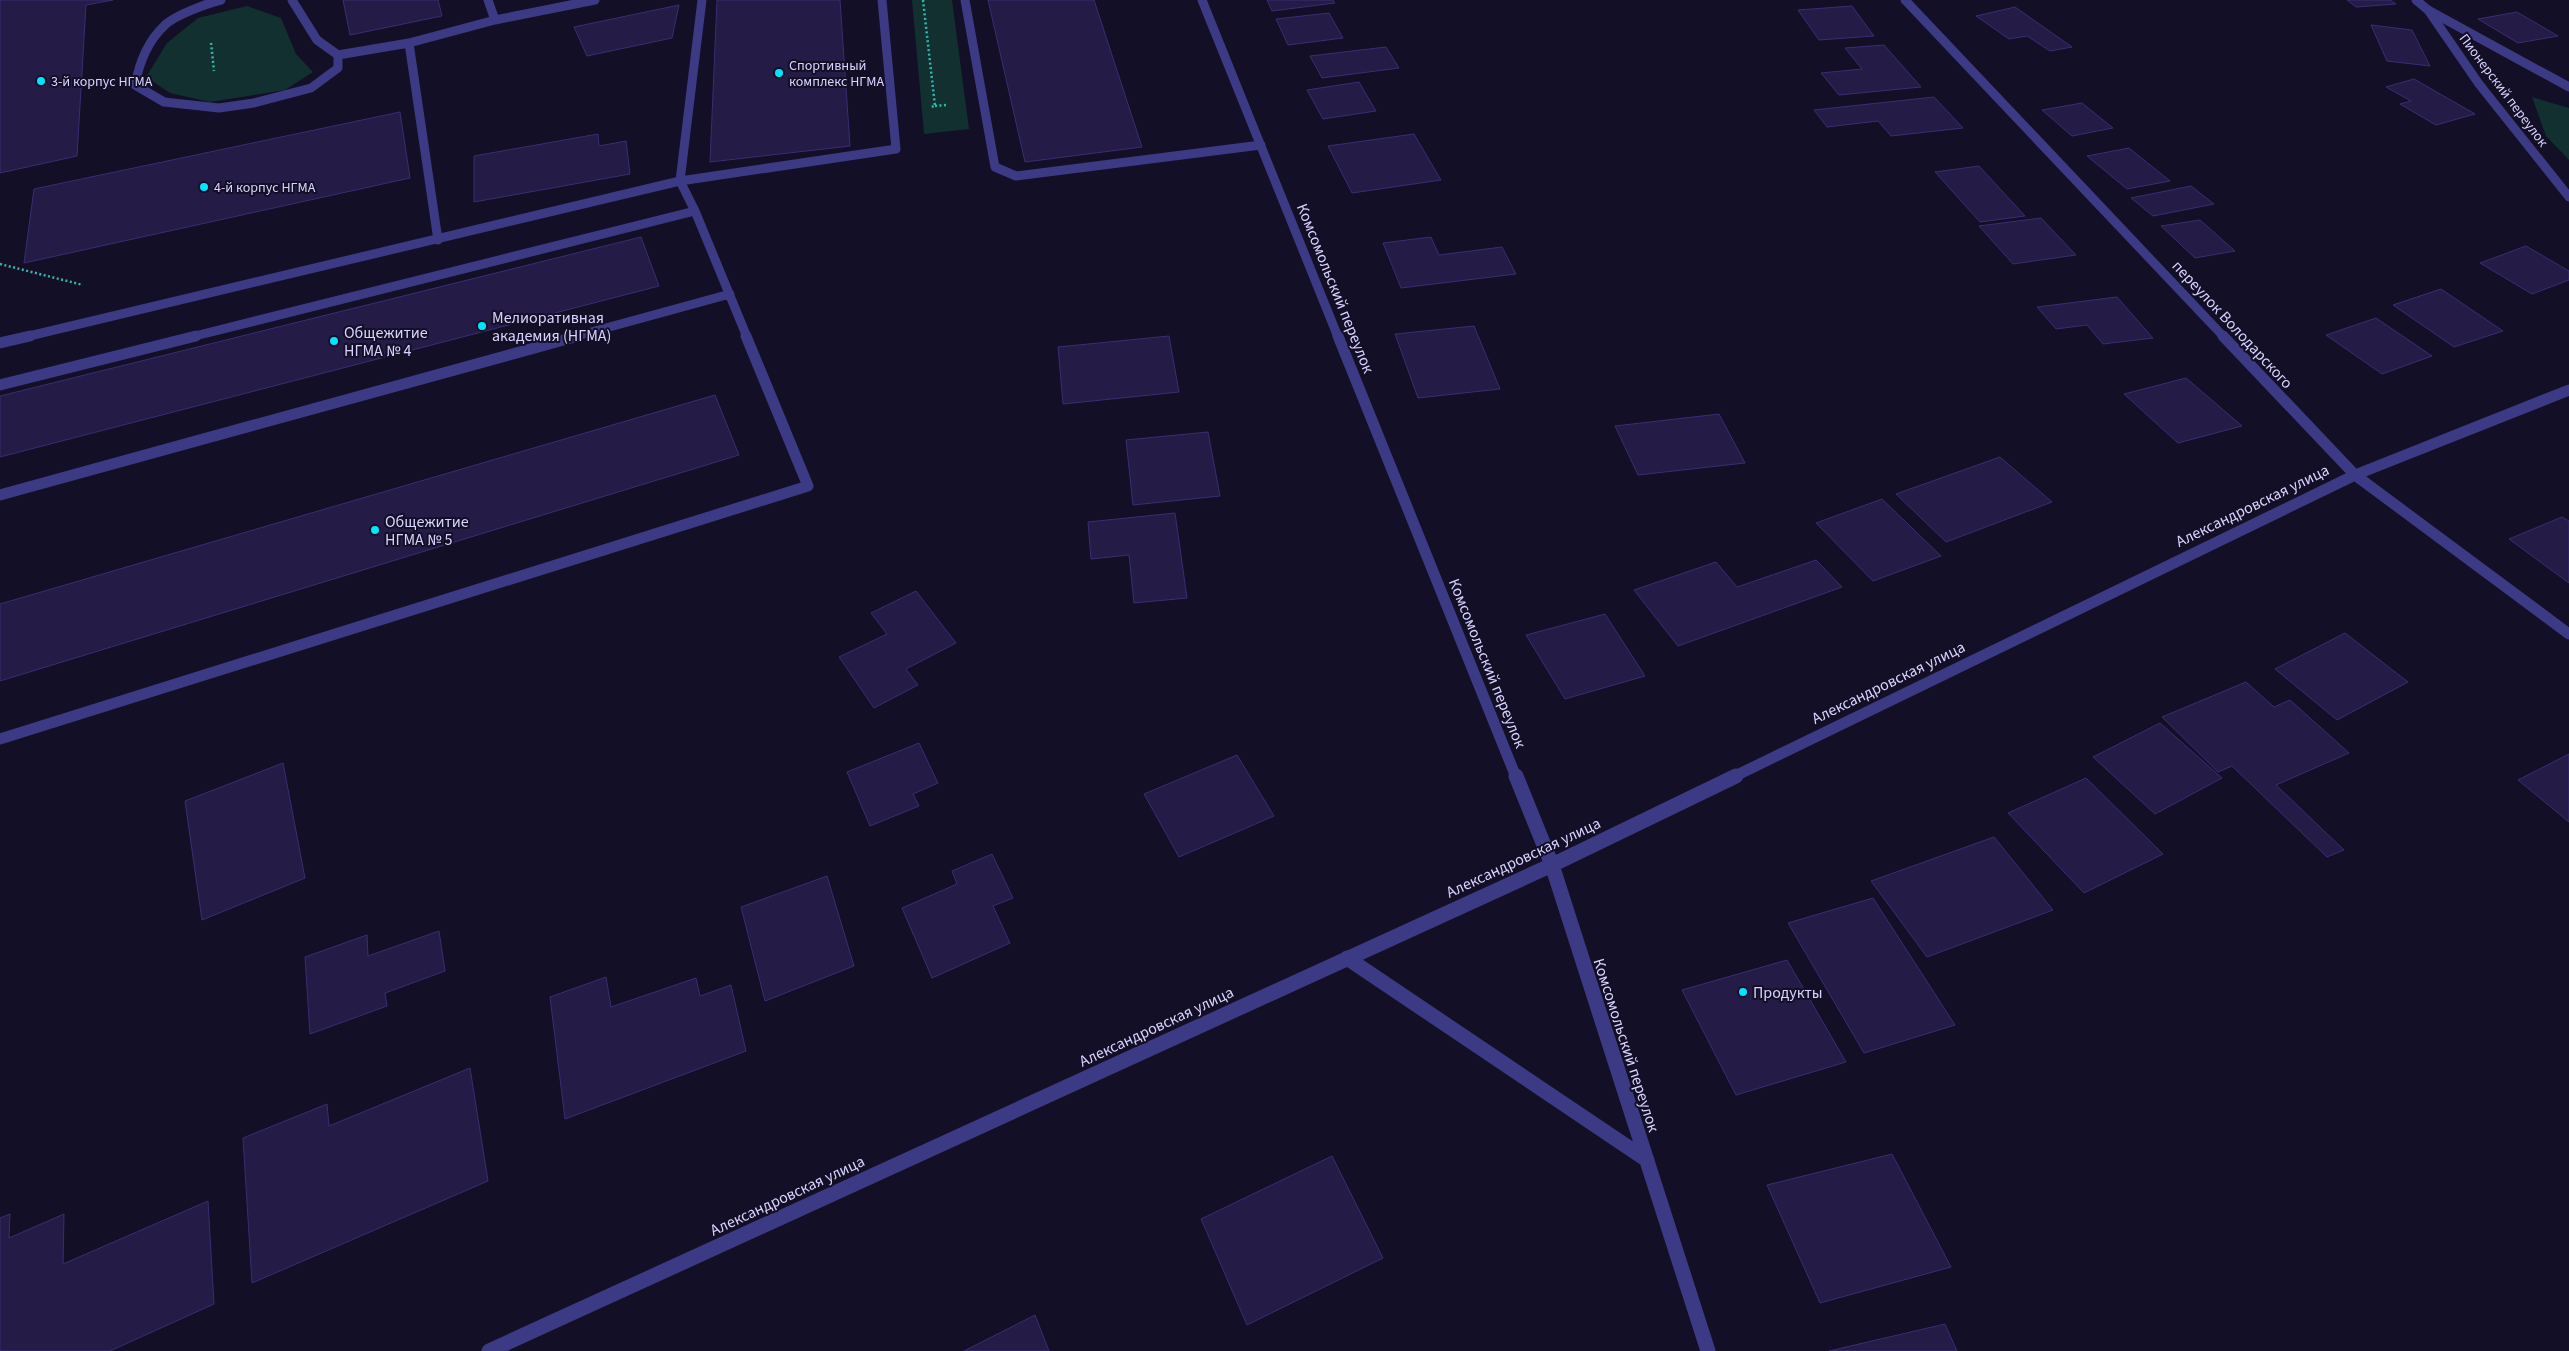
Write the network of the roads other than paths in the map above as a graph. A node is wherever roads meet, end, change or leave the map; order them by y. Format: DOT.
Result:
graph roads {
  1 [pos="221,0"];
  2 [pos="292,0"];
  3 [pos="488,0"];
  4 [pos="596,0"];
  5 [pos="702,0"];
  6 [pos="882,0"];
  7 [pos="965,0"];
  8 [pos="1202,0"];
  9 [pos="1905,0"];
  10 [pos="2416,0"];
  11 [pos="2428,10"];
  12 [pos="495,20"];
  13 [pos="409,43"];
  14 [pos="338,56"];
  15 [pos="2569,87"];
  16 [pos="1261,145"];
  17 [pos="680,181"];
  18 [pos="2569,197"];
  19 [pos="695,211"];
  20 [pos="438,240"];
  21 [pos="730,294"];
  22 [pos="0,343"];
  23 [pos="0,385"];
  24 [pos="2569,390"];
  25 [pos="2355,475"];
  26 [pos="0,495"];
  27 [pos="2569,634"];
  28 [pos="0,739"];
  29 [pos="1552,865"];
  30 [pos="1347,958"];
  31 [pos="1647,1160"];
  32 [pos="489,1351"];
  33 [pos="1708,1351"];
  1 -- 14 [label="street"];
  2 -- 14 [label="street"];
  3 -- 12 [label="street"];
  4 -- 12 [label="street"];
  5 -- 17 [label="street"];
  6 -- 17 [label="street"];
  7 -- 16 [label="street"];
  8 -- 16 [label="street, Комсомольский переулок"];
  9 -- 25 [label="street, переулок Володарского"];
  10 -- 11 [label="street, Пионерский переулок"];
  11 -- 15 [label="street"];
  11 -- 18 [label="street, Пионерский переулок"];
  12 -- 13 [label="street"];
  13 -- 14 [label="street"];
  13 -- 20 [label="street"];
  16 -- 29 [label="street, Комсомольский переулок"];
  17 -- 19 [label="street"];
  17 -- 20 [label="street"];
  19 -- 21 [label="street"];
  19 -- 23 [label="street"];
  20 -- 22 [label="street"];
  21 -- 26 [label="street"];
  21 -- 28 [label="street"];
  24 -- 25 [label="street, Александровская улица"];
  25 -- 27 [label="street, переулок Володарского"];
  25 -- 29 [label="street, Александровская улица"];
  29 -- 30 [label="street, Александровская улица"];
  29 -- 31 [label="street, Комсомольский переулок"];
  30 -- 31 [label="street"];
  30 -- 32 [label="street, Александровская улица"];
  31 -- 33 [label="street, Комсомольский переулок"];
}
